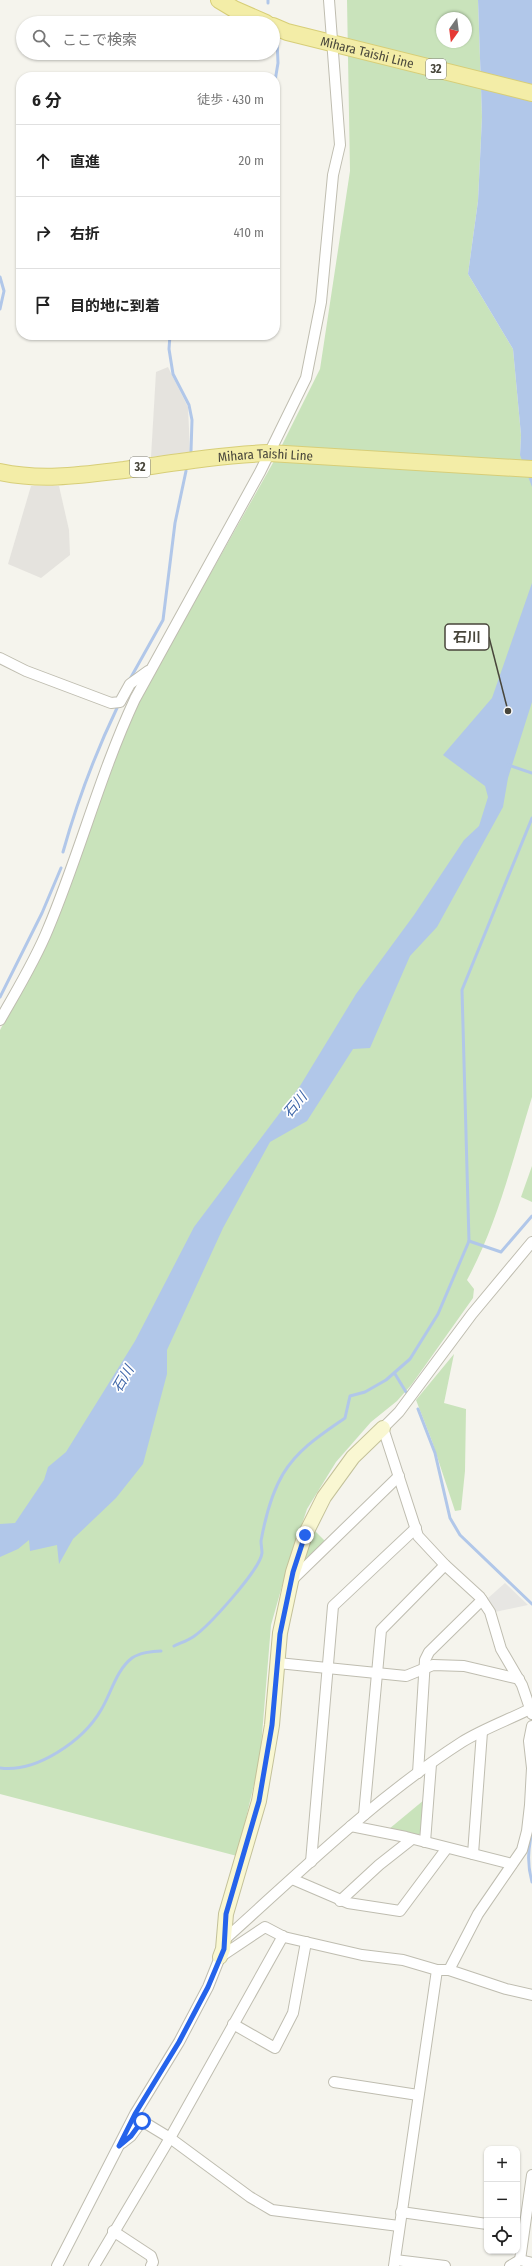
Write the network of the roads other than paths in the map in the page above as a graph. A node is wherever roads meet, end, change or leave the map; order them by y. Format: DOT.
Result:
graph roads {
  1 [pos="219,0"];
  2 [pos="329,0"];
  3 [pos="250,16"];
  4 [pos="280,29"];
  5 [pos="336,43"];
  6 [pos="532,93"];
  7 [pos="275,453"];
  8 [pos="532,468"];
  9 [pos="0,472"];
  10 [pos="0,658"];
  11 [pos="151,668"];
  12 [pos="0,1020"];
  13 [pos="532,1242"];
  14 [pos="383,1428"];
  15 [pos="398,1476"];
  16 [pos="416,1528"];
  17 [pos="445,1565"];
  18 [pos="291,1581"];
  19 [pos="482,1600"];
  20 [pos="278,1663"];
  21 [pos="328,1668"];
  22 [pos="425,1668"];
  23 [pos="377,1673"];
  24 [pos="519,1679"];
  25 [pos="531,1711"];
  26 [pos="532,1726"];
  27 [pos="482,1732"];
  28 [pos="431,1764"];
  29 [pos="532,1768"];
  30 [pos="418,1773"];
  31 [pos="364,1815"];
  32 [pos="352,1826"];
  33 [pos="412,1838"];
  34 [pos="425,1842"];
  35 [pos="447,1848"];
  36 [pos="473,1854"];
  37 [pos="311,1862"];
  38 [pos="512,1864"];
  39 [pos="292,1879"];
  40 [pos="340,1901"];
  41 [pos="283,1936"];
  42 [pos="224,1940"];
  43 [pos="306,1942"];
  44 [pos="220,1957"];
  45 [pos="437,1970"];
  46 [pos="449,1970"];
  47 [pos="532,1996"];
  48 [pos="233,2024"];
  49 [pos="334,2082"];
  50 [pos="418,2095"];
  51 [pos="170,2138"];
  52 [pos="119,2146"];
  53 [pos="532,2175"];
  54 [pos="401,2212"];
  55 [pos="484,2224"];
  56 [pos="399,2226"];
  57 [pos="521,2228"];
  58 [pos="113,2231"];
  59 [pos="520,2260"];
  60 [pos="395,2263"];
  61 [pos="532,2263"];
  62 [pos="57,2266"];
  63 [pos="94,2266"];
  64 [pos="151,2266"];
  65 [pos="445,2266"];
  66 [pos="510,2266"];
  1 -- 3 [label="main road"];
  2 -- 5 [label="street"];
  4 -- 5 [label="main road, Mihara Taishi Line / 32"];
  5 -- 6 [label="main road, Mihara Taishi Line / 32"];
  5 -- 7 [label="street"];
  7 -- 8 [label="main road, Mihara Taishi Line / 32"];
  7 -- 9 [label="main road, Mihara Taishi Line / 32"];
  7 -- 11 [label="street"];
  10 -- 11 [label="street"];
  11 -- 12 [label="street"];
  13 -- 14 [label="street"];
  14 -- 15 [label="street"];
  14 -- 18 [label="street"];
  15 -- 16 [label="street"];
  15 -- 18 [label="street"];
  16 -- 17 [label="street"];
  16 -- 21 [label="street"];
  17 -- 19 [label="street"];
  17 -- 23 [label="street"];
  18 -- 20 [label="street"];
  19 -- 22 [label="street"];
  19 -- 24 [label="street"];
  20 -- 21 [label="street"];
  20 -- 42 [label="street"];
  21 -- 23 [label="street"];
  21 -- 37 [label="street"];
  22 -- 23 [label="street"];
  22 -- 24 [label="street"];
  22 -- 30 [label="street"];
  23 -- 31 [label="street"];
  24 -- 25 [label="street"];
  25 -- 27 [label="street"];
  26 -- 29 [label="street"];
  27 -- 28 [label="street"];
  27 -- 36 [label="street"];
  28 -- 30 [label="street"];
  28 -- 34 [label="street"];
  29 -- 38 [label="street"];
  30 -- 31 [label="street"];
  31 -- 32 [label="street"];
  32 -- 33 [label="street"];
  32 -- 37 [label="street"];
  33 -- 34 [label="street"];
  33 -- 40 [label="street"];
  34 -- 35 [label="street"];
  35 -- 36 [label="street"];
  35 -- 40 [label="street"];
  36 -- 38 [label="street"];
  37 -- 39 [label="street"];
  38 -- 46 [label="street"];
  39 -- 40 [label="street"];
  39 -- 42 [label="street"];
  41 -- 43 [label="street"];
  41 -- 44 [label="street"];
  41 -- 48 [label="street"];
  42 -- 44 [label="street"];
  43 -- 45 [label="street"];
  43 -- 48 [label="street"];
  44 -- 52 [label="street"];
  45 -- 46 [label="street"];
  45 -- 50 [label="street"];
  46 -- 47 [label="street"];
  48 -- 51 [label="street"];
  49 -- 50 [label="street"];
  50 -- 54 [label="street"];
  51 -- 52 [label="street"];
  51 -- 56 [label="street"];
  51 -- 58 [label="street"];
  52 -- 62 [label="street"];
  53 -- 57 [label="street"];
  54 -- 55 [label="street"];
  54 -- 56 [label="street"];
  56 -- 60 [label="street"];
  57 -- 59 [label="street"];
  58 -- 63 [label="street"];
  58 -- 64 [label="street"];
  59 -- 61 [label="street"];
  59 -- 66 [label="street"];
  60 -- 65 [label="street"];
}
